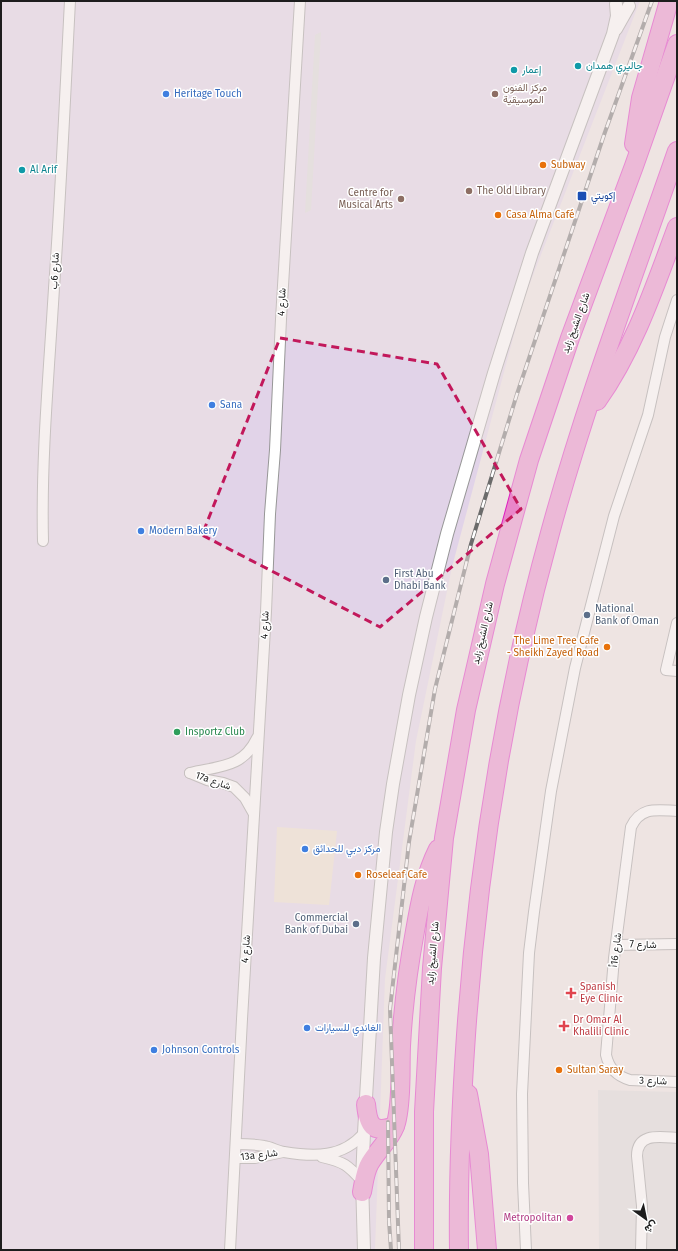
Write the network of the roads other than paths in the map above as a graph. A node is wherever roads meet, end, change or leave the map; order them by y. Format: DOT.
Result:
graph roads {
  1 [pos="70,1"];
  2 [pos="300,1"];
  3 [pos="669,1"];
  4 [pos="614,3"];
  5 [pos="633,4"];
  6 [pos="613,34"];
  7 [pos="677,44"];
  8 [pos="677,151"];
  9 [pos="634,166"];
  10 [pos="677,226"];
  11 [pos="677,300"];
  12 [pos="677,310"];
  13 [pos="668,327"];
  14 [pos="586,414"];
  15 [pos="43,541"];
  16 [pos="677,623"];
  17 [pos="677,646"];
  18 [pos="672,671"];
  19 [pos="258,737"];
  20 [pos="677,811"];
  21 [pos="254,816"];
  22 [pos="444,838"];
  23 [pos="617,941"];
  24 [pos="674,944"];
  25 [pos="463,1078"];
  26 [pos="630,1080"];
  27 [pos="677,1082"];
  28 [pos="366,1104"];
  29 [pos="395,1126"];
  30 [pos="364,1133"];
  31 [pos="677,1138"];
  32 [pos="236,1144"];
  33 [pos="283,1152"];
  34 [pos="316,1155"];
  35 [pos="235,1158"];
  36 [pos="362,1187"];
  37 [pos="230,1250"];
  38 [pos="364,1250"];
  39 [pos="424,1250"];
  40 [pos="459,1250"];
  41 [pos="487,1250"];
  42 [pos="526,1250"];
  43 [pos="641,1250"];
  1 -- 15 [label="street, شارع 6ب"];
  2 -- 19 [label="street, شارع 4"];
  3 -- 9 [label="highway"];
  4 -- 5 [label="street"];
  4 -- 6 [label="street"];
  5 -- 6 [label="street"];
  6 -- 28 [label="street"];
  7 -- 9 [label="highway, شارع الشيخ زايد"];
  8 -- 14 [label="highway"];
  9 -- 22 [label="highway, شارع الشيخ زايد"];
  10 -- 14 [label="highway"];
  11 -- 13 [label="street"];
  12 -- 13 [label="street"];
  13 -- 42 [label="street"];
  14 -- 25 [label="highway"];
  16 -- 18 [label="street"];
  17 -- 18 [label="street"];
  19 -- 21 [label="street, شارع 4"];
  19 -- 21 [label="street, 17a شارع"];
  20 -- 23 [label="street, شارع 16أ"];
  21 -- 32 [label="street, شارع 4"];
  22 -- 29 [label="highway"];
  22 -- 39 [label="highway, شارع الشيخ زايد"];
  23 -- 24 [label="street, شارع 7"];
  23 -- 26 [label="street, شارع 16أ"];
  25 -- 40 [label="highway"];
  25 -- 41 [label="highway"];
  26 -- 27 [label="street, شارع 3"];
  28 -- 29 [label="highway"];
  28 -- 30 [label="street"];
  29 -- 36 [label="highway"];
  30 -- 34 [label="street, 13a شارع"];
  30 -- 36 [label="street"];
  31 -- 43 [label="street"];
  32 -- 33 [label="street, 13a شارع"];
  32 -- 35 [label="street, شارع 4"];
  33 -- 34 [label="street, 13a شارع"];
  33 -- 35 [label="street, 13a شارع"];
  34 -- 36 [label="street, 13a شارع"];
  35 -- 37 [label="street, شارع 4"];
  36 -- 38 [label="street"];
}
